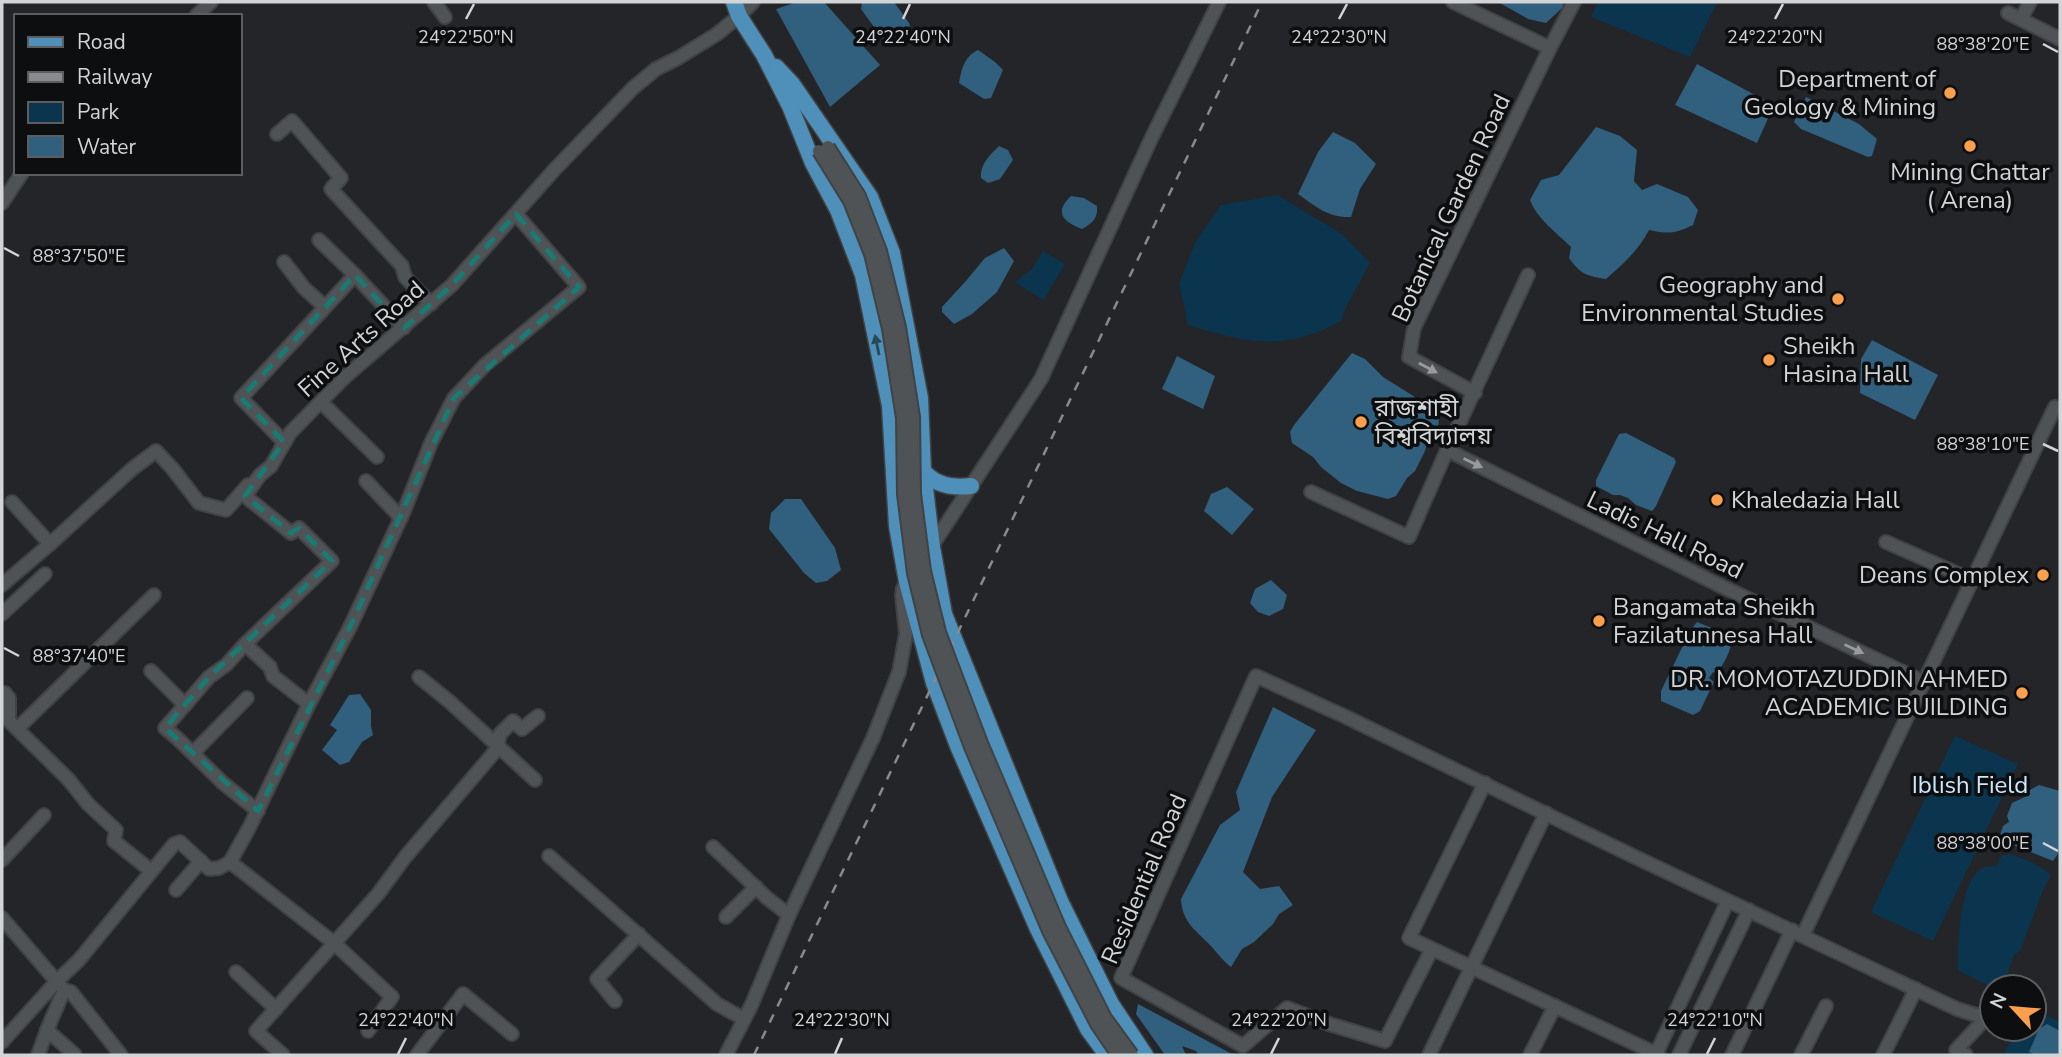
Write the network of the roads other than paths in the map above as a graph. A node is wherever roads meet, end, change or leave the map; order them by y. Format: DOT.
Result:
graph roads {
  1 [pos="211,2"];
  2 [pos="434,2"];
  3 [pos="753,2"];
  4 [pos="1219,2"];
  5 [pos="1453,2"];
  6 [pos="1574,2"];
  7 [pos="2030,2"];
  8 [pos="736,9"];
  9 [pos="2008,13"];
  10 [pos="198,14"];
  11 [pos="445,17"];
  12 [pos="2021,19"];
  13 [pos="2060,39"];
  14 [pos="1550,48"];
  15 [pos="764,55"];
  16 [pos="814,118"];
  17 [pos="798,125"];
  18 [pos="277,134"];
  19 [pos="824,149"];
  20 [pos="21,175"];
  21 [pos="2,203"];
  22 [pos="516,214"];
  23 [pos="319,240"];
  24 [pos="284,262"];
  25 [pos="355,275"];
  26 [pos="1528,275"];
  27 [pos="431,303"];
  28 [pos="325,307"];
  29 [pos="404,328"];
  30 [pos="1475,393"];
  31 [pos="321,402"];
  32 [pos="2055,407"];
  33 [pos="284,442"];
  34 [pos="1447,450"];
  35 [pos="276,457"];
  36 [pos="377,457"];
  37 [pos="923,471"];
  38 [pos="366,481"];
  39 [pos="971,486"];
  40 [pos="1311,492"];
  41 [pos="12,502"];
  42 [pos="401,517"];
  43 [pos="1886,542"];
  44 [pos="50,544"];
  45 [pos="932,547"];
  46 [pos="45,574"];
  47 [pos="1972,580"];
  48 [pos="907,582"];
  49 [pos="2,585"];
  50 [pos="154,595"];
  51 [pos="2,614"];
  52 [pos="245,644"];
  53 [pos="150,671"];
  54 [pos="419,677"];
  55 [pos="1924,682"];
  56 [pos="3,693"];
  57 [pos="247,698"];
  58 [pos="309,704"];
  59 [pos="185,705"];
  60 [pos="538,716"];
  61 [pos="17,729"];
  62 [pos="498,746"];
  63 [pos="193,753"];
  64 [pos="535,780"];
  65 [pos="1485,783"];
  66 [pos="258,811"];
  67 [pos="1546,813"];
  68 [pos="44,815"];
  69 [pos="713,847"];
  70 [pos="549,856"];
  71 [pos="2,860"];
  72 [pos="201,861"];
  73 [pos="230,862"];
  74 [pos="150,870"];
  75 [pos="756,887"];
  76 [pos="176,890"];
  77 [pos="1724,909"];
  78 [pos="1749,910"];
  79 [pos="789,915"];
  80 [pos="726,917"];
  81 [pos="2,919"];
  82 [pos="1797,933"];
  83 [pos="639,934"];
  84 [pos="334,943"];
  85 [pos="1432,948"];
  86 [pos="1472,967"];
  87 [pos="236,972"];
  88 [pos="60,986"];
  89 [pos="1916,989"];
  90 [pos="615,1001"];
  91 [pos="1555,1006"];
  92 [pos="1826,1006"];
  93 [pos="276,1010"];
  94 [pos="1978,1013"];
  95 [pos="744,1019"];
  96 [pos="1978,1028"];
  97 [pos="47,1030"];
  98 [pos="368,1031"];
  99 [pos="512,1034"];
  100 [pos="3,1039"];
  101 [pos="1657,1054"];
  102 [pos="38,1055"];
  103 [pos="75,1055"];
  104 [pos="121,1055"];
  105 [pos="283,1055"];
  106 [pos="417,1055"];
  107 [pos="726,1055"];
  108 [pos="1107,1055"];
  109 [pos="1118,1055"];
  110 [pos="1132,1055"];
  111 [pos="1145,1055"];
  112 [pos="1429,1055"];
  113 [pos="1530,1055"];
  114 [pos="1679,1055"];
  115 [pos="1732,1055"];
  116 [pos="1801,1055"];
  117 [pos="1883,1055"];
  118 [pos="1966,1055"];
  1 -- 10 [label="street"];
  2 -- 11 [label="street"];
  3 -- 8 [label="street, Fine Arts Road"];
  4 -- 39 [label="street"];
  5 -- 14 [label="street"];
  6 -- 14 [label="street"];
  7 -- 12 [label="street"];
  8 -- 15 [label="main road"];
  8 -- 22 [label="street, Fine Arts Road"];
  9 -- 12 [label="street"];
  12 -- 13 [label="street"];
  14 -- 30 [label="street, Botanical Garden Road, one-way"];
  15 -- 16 [label="main road"];
  15 -- 17 [label="main road"];
  16 -- 19 [label="street"];
  16 -- 37 [label="main road"];
  17 -- 19 [label="street"];
  48 -- 17 [label="main road, one-way"];
  18 -- 27 [label="street"];
  19 -- 109 [label="street, bridge"];
  19 -- 110 [label="street, bridge"];
  20 -- 21 [label="street"];
  22 -- 27 [label="street, Fine Arts Road"];
  22 -- 42 [label="street"];
  23 -- 25 [label="street"];
  24 -- 28 [label="street"];
  25 -- 28 [label="street"];
  25 -- 29 [label="street"];
  26 -- 30 [label="street"];
  27 -- 29 [label="street, Fine Arts Road"];
  28 -- 33 [label="street"];
  29 -- 31 [label="street, Fine Arts Road"];
  30 -- 34 [label="street"];
  31 -- 33 [label="street, Fine Arts Road"];
  31 -- 36 [label="street"];
  32 -- 47 [label="street"];
  33 -- 35 [label="street, Fine Arts Road"];
  34 -- 40 [label="street"];
  34 -- 55 [label="street, Ladis Hall Road, one-way"];
  35 -- 44 [label="street"];
  35 -- 52 [label="street, Fine Arts Road"];
  37 -- 39 [label="main road"];
  37 -- 45 [label="main road"];
  38 -- 42 [label="street"];
  39 -- 45 [label="street"];
  41 -- 44 [label="street"];
  42 -- 58 [label="street"];
  43 -- 47 [label="street"];
  44 -- 49 [label="street"];
  45 -- 48 [label="street"];
  45 -- 111 [label="main road"];
  46 -- 51 [label="street"];
  47 -- 55 [label="street"];
  48 -- 79 [label="street"];
  48 -- 108 [label="main road"];
  50 -- 61 [label="street"];
  52 -- 58 [label="street"];
  52 -- 59 [label="street"];
  53 -- 59 [label="street"];
  54 -- 62 [label="street"];
  55 -- 82 [label="street"];
  56 -- 61 [label="street"];
  57 -- 63 [label="street"];
  58 -- 66 [label="street"];
  59 -- 63 [label="street"];
  60 -- 62 [label="street"];
  61 -- 74 [label="street"];
  62 -- 64 [label="street"];
  62 -- 84 [label="street"];
  63 -- 66 [label="street"];
  65 -- 67 [label="street"];
  65 -- 85 [label="street"];
  65 -- 85 [label="street, Residential Road"];
  66 -- 73 [label="street"];
  67 -- 78 [label="street"];
  67 -- 86 [label="street"];
  68 -- 71 [label="street"];
  69 -- 75 [label="street"];
  70 -- 83 [label="street"];
  72 -- 73 [label="street"];
  72 -- 74 [label="street"];
  72 -- 76 [label="street"];
  73 -- 84 [label="street"];
  74 -- 88 [label="street"];
  75 -- 79 [label="street"];
  75 -- 80 [label="street"];
  77 -- 101 [label="street"];
  78 -- 82 [label="street"];
  78 -- 114 [label="street"];
  79 -- 95 [label="street"];
  81 -- 88 [label="street"];
  82 -- 89 [label="street"];
  82 -- 115 [label="street"];
  83 -- 90 [label="street"];
  83 -- 95 [label="street"];
  84 -- 93 [label="street"];
  84 -- 98 [label="street"];
  85 -- 86 [label="street"];
  86 -- 91 [label="street"];
  86 -- 112 [label="street"];
  87 -- 93 [label="street"];
  88 -- 97 [label="street"];
  88 -- 100 [label="street"];
  88 -- 104 [label="street"];
  89 -- 94 [label="street"];
  89 -- 117 [label="street"];
  91 -- 101 [label="street"];
  91 -- 113 [label="street"];
  92 -- 116 [label="street"];
  93 -- 105 [label="street"];
  95 -- 107 [label="street"];
  96 -- 118 [label="street"];
  97 -- 102 [label="street"];
  97 -- 103 [label="street"];
  99 -- 106 [label="street"];
}
